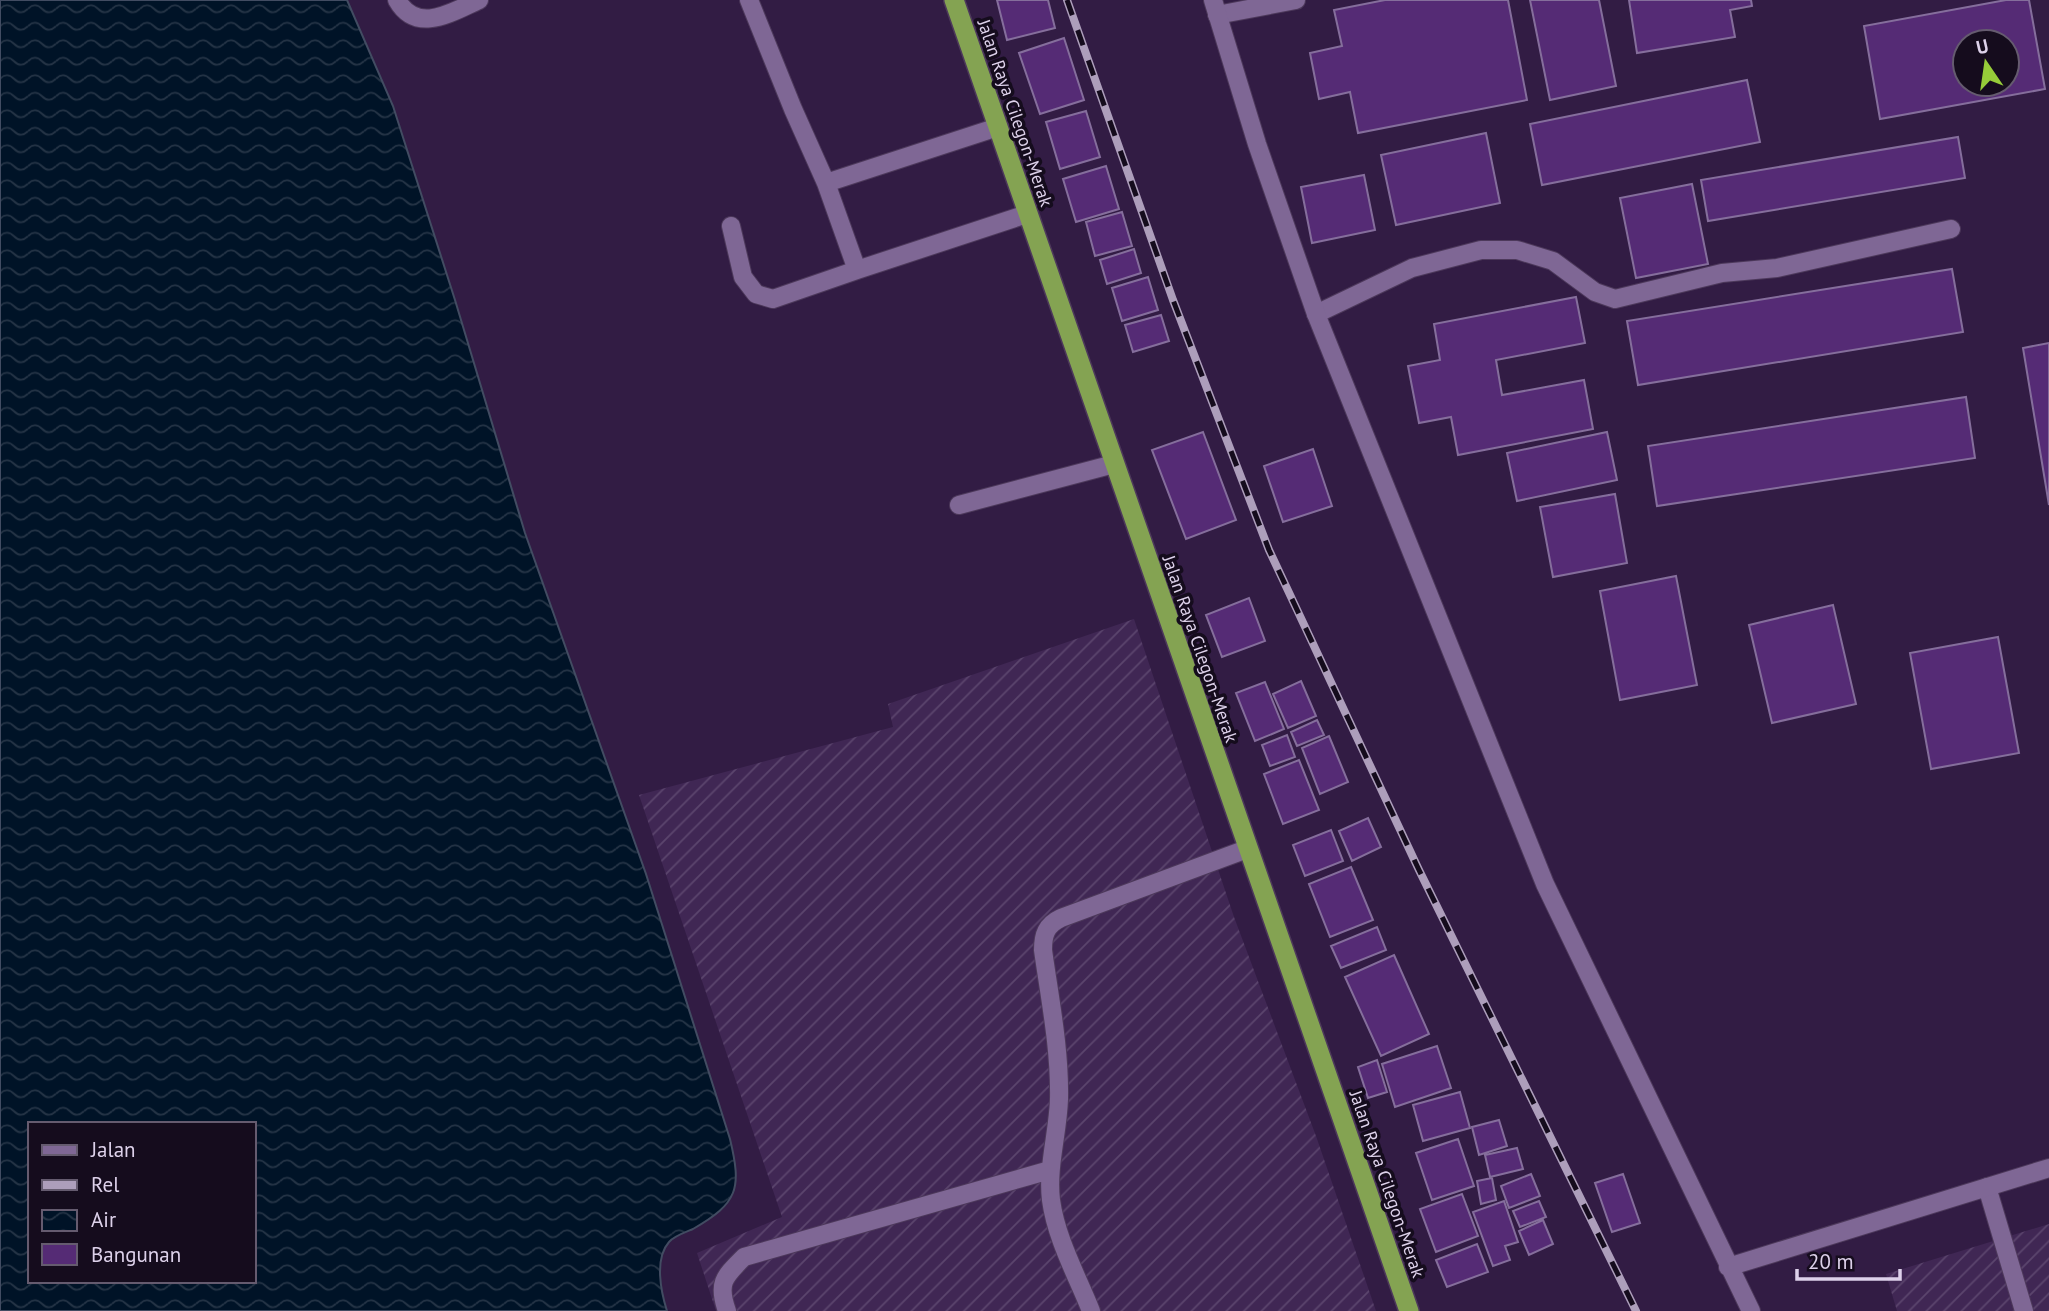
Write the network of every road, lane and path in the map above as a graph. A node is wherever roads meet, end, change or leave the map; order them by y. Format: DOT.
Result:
graph roads {
  1 [pos="397,0"];
  2 [pos="479,0"];
  3 [pos="749,0"];
  4 [pos="954,0"];
  5 [pos="1296,0"];
  6 [pos="1215,7"];
  7 [pos="998,127"];
  8 [pos="826,183"];
  9 [pos="1027,214"];
  10 [pos="731,226"];
  11 [pos="1951,229"];
  12 [pos="857,270"];
  13 [pos="1316,314"];
  14 [pos="1114,464"];
  15 [pos="960,505"];
  16 [pos="1247,849"];
  17 [pos="2049,1168"];
  18 [pos="1050,1170"];
  19 [pos="1987,1187"];
  20 [pos="1728,1267"];
  21 [pos="727,1311"];
  22 [pos="1091,1311"];
  23 [pos="1409,1311"];
  24 [pos="1751,1311"];
  25 [pos="2024,1311"];
  1 -- 2 [label="street"];
  3 -- 8 [label="street"];
  4 -- 7 [label="highway, Jalan Raya Cilegon-Merak"];
  5 -- 6 [label="street"];
  6 -- 13 [label="street"];
  7 -- 8 [label="street"];
  7 -- 9 [label="highway, Jalan Raya Cilegon-Merak"];
  8 -- 12 [label="street"];
  9 -- 12 [label="street"];
  9 -- 14 [label="highway, Jalan Raya Cilegon-Merak"];
  10 -- 12 [label="street"];
  11 -- 13 [label="street"];
  13 -- 20 [label="street"];
  14 -- 15 [label="street"];
  14 -- 16 [label="highway, Jalan Raya Cilegon-Merak"];
  16 -- 18 [label="street"];
  16 -- 23 [label="highway, Jalan Raya Cilegon-Merak"];
  17 -- 19 [label="street"];
  18 -- 21 [label="street"];
  18 -- 22 [label="street"];
  19 -- 20 [label="street"];
  19 -- 25 [label="street"];
  20 -- 24 [label="street"];
}
